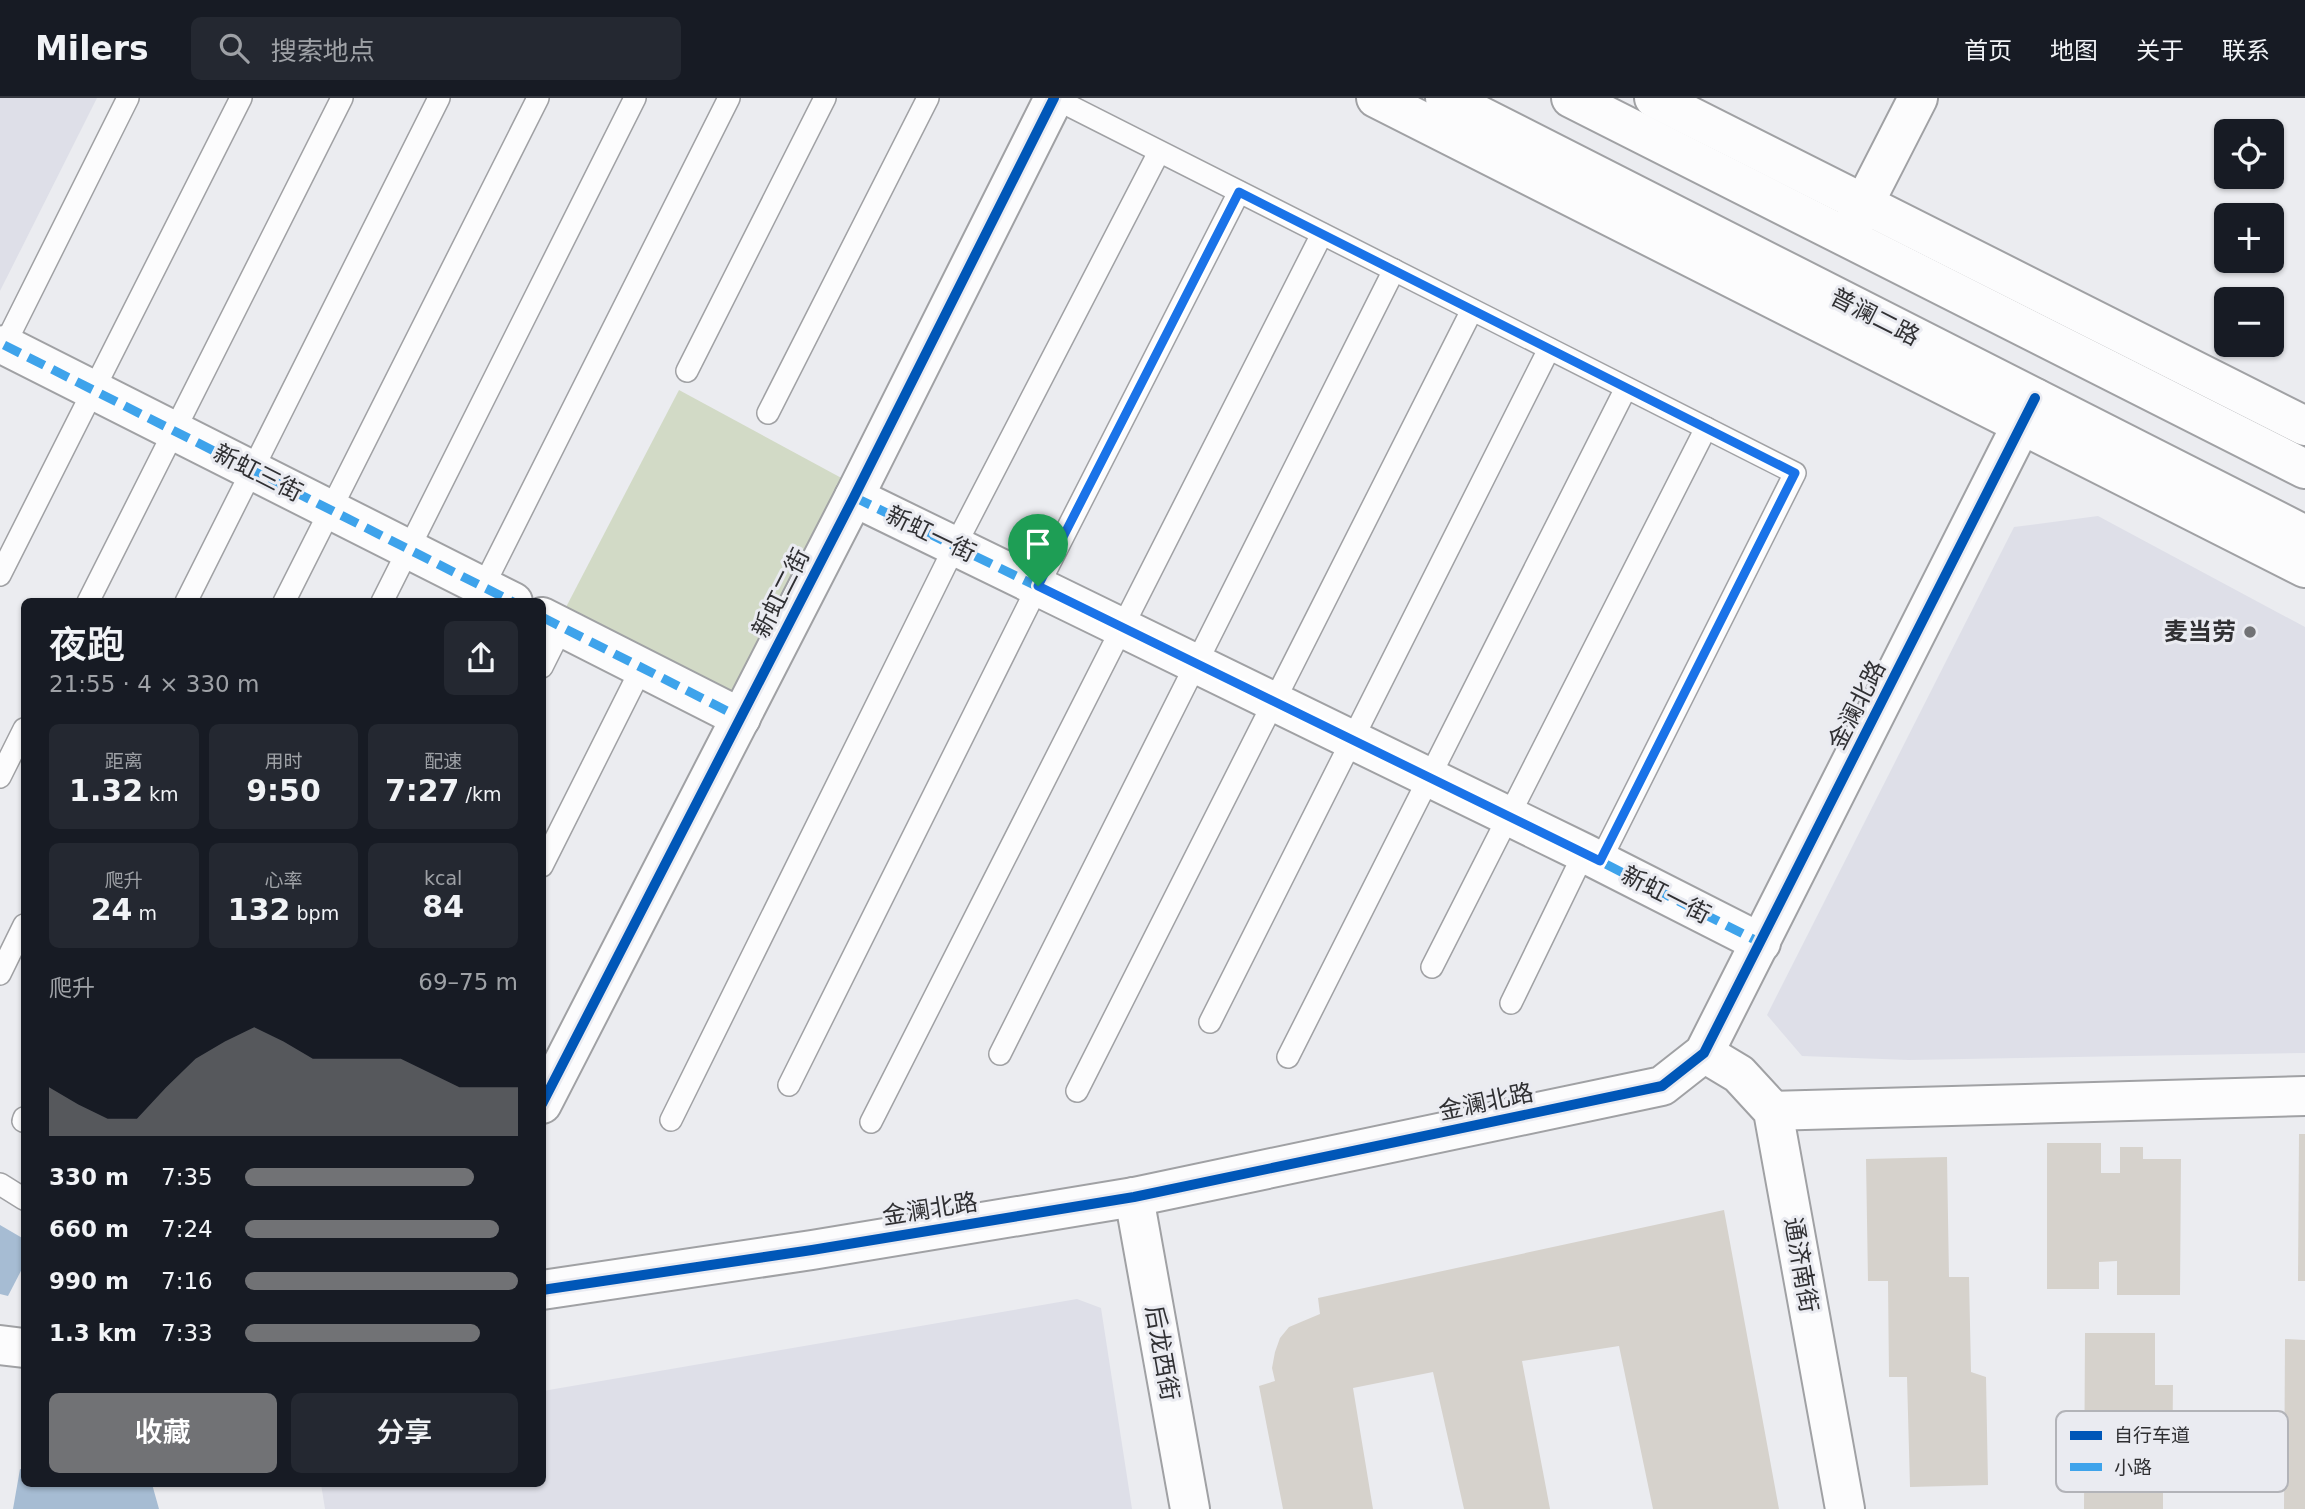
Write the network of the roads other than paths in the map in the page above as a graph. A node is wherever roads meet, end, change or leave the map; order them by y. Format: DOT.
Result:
graph roads {
  1 [pos="128,98"];
  2 [pos="241,98"];
  3 [pos="342,98"];
  4 [pos="439,98"];
  5 [pos="538,98"];
  6 [pos="635,98"];
  7 [pos="729,98"];
  8 [pos="825,98"];
  9 [pos="928,98"];
  10 [pos="1054,98"];
  11 [pos="1376,98"];
  12 [pos="1445,98"];
  13 [pos="1571,98"];
  14 [pos="1654,98"];
  15 [pos="1918,98"];
  16 [pos="1159,152"];
  17 [pos="1239,192"];
  18 [pos="1864,204"];
  19 [pos="1322,234"];
  20 [pos="1847,237"];
  21 [pos="1394,270"];
  22 [pos="1472,310"];
  23 [pos="2,349"];
  24 [pos="1549,349"];
  25 [pos="687,371"];
  26 [pos="1626,388"];
  27 [pos="94,390"];
  28 [pos="2028,411"];
  29 [pos="768,413"];
  30 [pos="2305,426"];
  31 [pos="1706,428"];
  32 [pos="174,431"];
  33 [pos="2305,469"];
  34 [pos="253,470"];
  35 [pos="854,496"];
  36 [pos="330,510"];
  37 [pos="2305,535"];
  38 [pos="955,546"];
  39 [pos="409,549"];
  40 [pos="2305,568"];
  41 [pos="0,575"];
  42 [pos="1038,586"];
  43 [pos="490,597"];
  44 [pos="90,598"];
  45 [pos="188,598"];
  46 [pos="286,598"];
  47 [pos="384,598"];
  48 [pos="552,622"];
  49 [pos="1122,628"];
  50 [pos="546,649"];
  51 [pos="1195,663"];
  52 [pos="642,667"];
  53 [pos="1274,702"];
  54 [pos="741,718"];
  55 [pos="21,735"];
  56 [pos="1351,740"];
  57 [pos="0,777"];
  58 [pos="1429,777"];
  59 [pos="1508,816"];
  60 [pos="1592,857"];
  61 [pos="546,858"];
  62 [pos="21,931"];
  63 [pos="1761,943"];
  64 [pos="1432,967"];
  65 [pos="0,974"];
  66 [pos="1511,1003"];
  67 [pos="1210,1022"];
  68 [pos="1704,1053"];
  69 [pos="1000,1054"];
  70 [pos="1288,1056"];
  71 [pos="789,1085"];
  72 [pos="1077,1091"];
  73 [pos="546,1096"];
  74 [pos="2305,1096"];
  75 [pos="1773,1111"];
  76 [pos="671,1120"];
  77 [pos="871,1122"];
  78 [pos="0,1184"];
  79 [pos="21,1197"];
  80 [pos="1134,1197"];
  81 [pos="546,1289"];
  82 [pos="1190,1509"];
  83 [pos="1845,1509"];
  1 -- 23 [label="lane"];
  2 -- 27 [label="lane"];
  3 -- 32 [label="lane"];
  4 -- 34 [label="lane"];
  5 -- 36 [label="lane"];
  6 -- 39 [label="lane"];
  7 -- 43 [label="lane"];
  8 -- 25 [label="lane"];
  9 -- 29 [label="lane"];
  10 -- 16 [label="lane"];
  10 -- 35 [label="street, 新虹二街"];
  11 -- 28 [label="street"];
  12 -- 28 [label="street, 普澜二路"];
  13 -- 20 [label="street"];
  14 -- 18 [label="street"];
  15 -- 18 [label="street"];
  16 -- 17 [label="lane"];
  16 -- 38 [label="lane"];
  17 -- 19 [label="lane"];
  17 -- 42 [label="lane"];
  18 -- 20 [label="street"];
  18 -- 30 [label="street"];
  19 -- 21 [label="lane"];
  19 -- 49 [label="lane"];
  20 -- 33 [label="street"];
  21 -- 22 [label="lane"];
  21 -- 51 [label="lane"];
  22 -- 24 [label="lane"];
  22 -- 53 [label="lane"];
  23 -- 27 [label="street, 新虹三街"];
  24 -- 26 [label="lane"];
  24 -- 56 [label="lane"];
  26 -- 31 [label="lane"];
  26 -- 58 [label="lane"];
  27 -- 32 [label="street, 新虹三街"];
  27 -- 41 [label="lane"];
  28 -- 37 [label="street, 普澜二路"];
  28 -- 40 [label="street"];
  28 -- 63 [label="street, 金澜北路"];
  31 -- 59 [label="lane"];
  31 -- 60 [label="lane"];
  32 -- 34 [label="street, 新虹三街"];
  32 -- 44 [label="lane"];
  34 -- 36 [label="street, 新虹三街"];
  34 -- 45 [label="lane"];
  35 -- 38 [label="street, 新虹一街"];
  35 -- 54 [label="street, 新虹二街"];
  36 -- 39 [label="street, 新虹三街"];
  36 -- 46 [label="lane"];
  38 -- 42 [label="street, 新虹一街"];
  38 -- 76 [label="lane"];
  39 -- 43 [label="street, 新虹三街"];
  39 -- 47 [label="lane"];
  42 -- 49 [label="street, 新虹一街"];
  42 -- 71 [label="lane"];
  48 -- 50 [label="lane"];
  48 -- 52 [label="street"];
  49 -- 51 [label="street, 新虹一街"];
  49 -- 77 [label="lane"];
  51 -- 53 [label="street, 新虹一街"];
  51 -- 69 [label="lane"];
  52 -- 54 [label="street"];
  52 -- 61 [label="lane"];
  53 -- 56 [label="street, 新虹一街"];
  53 -- 72 [label="lane"];
  54 -- 73 [label="street, 新虹二街"];
  55 -- 57 [label="lane"];
  56 -- 58 [label="street, 新虹一街"];
  56 -- 67 [label="lane"];
  58 -- 59 [label="street, 新虹一街"];
  58 -- 70 [label="lane"];
  59 -- 60 [label="street, 新虹一街"];
  59 -- 64 [label="lane"];
  60 -- 63 [label="street, 新虹一街"];
  60 -- 66 [label="lane"];
  62 -- 65 [label="lane"];
  63 -- 68 [label="street, 金澜北路"];
  68 -- 75 [label="street"];
  68 -- 80 [label="street, 金澜北路"];
  74 -- 75 [label="street"];
  75 -- 83 [label="street, 通济南街"];
  78 -- 79 [label="lane"];
  80 -- 81 [label="street, 金澜北路"];
  80 -- 82 [label="street, 后龙西街"];
}
